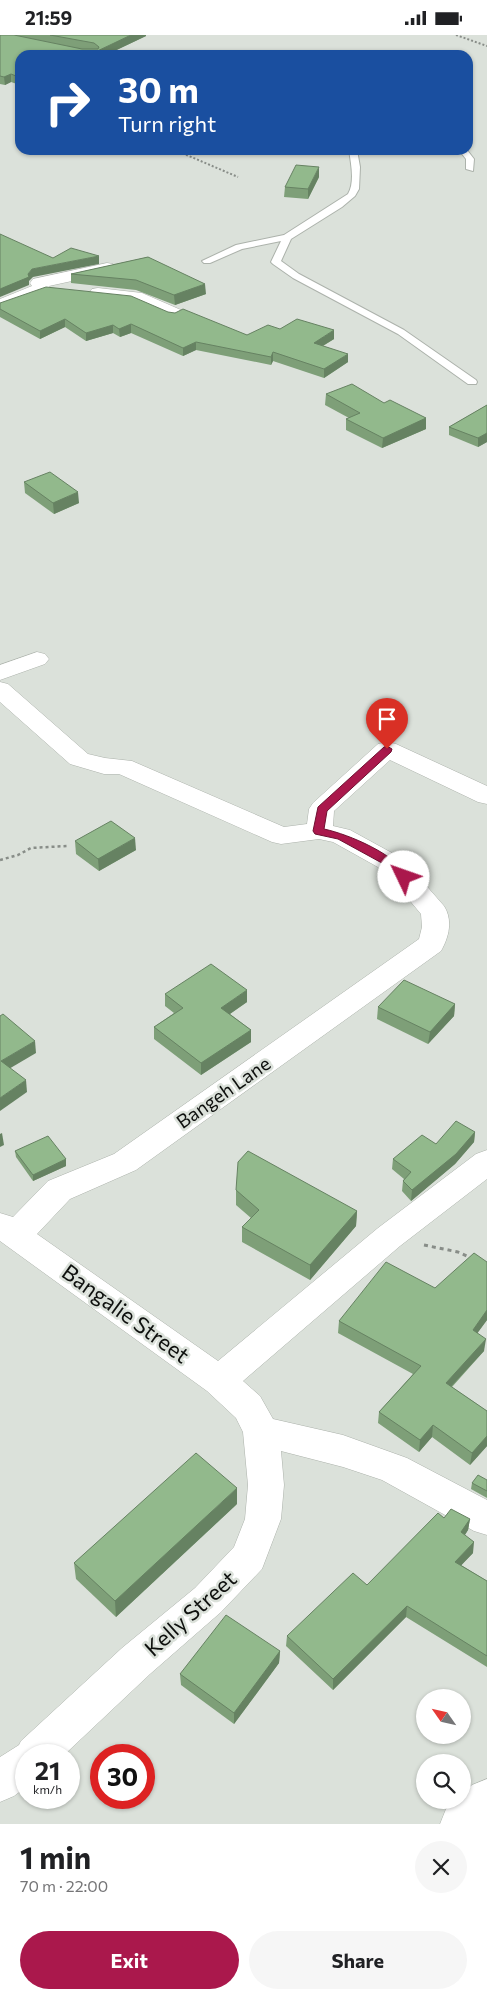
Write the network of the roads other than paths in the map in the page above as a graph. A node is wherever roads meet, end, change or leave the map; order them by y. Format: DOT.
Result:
graph roads {
  1 [pos="354,155"];
  2 [pos="467,155"];
  3 [pos="470,169"];
  4 [pos="287,237"];
  5 [pos="207,261"];
  6 [pos="123,265"];
  7 [pos="40,285"];
  8 [pos="0,305"];
  9 [pos="175,314"];
  10 [pos="472,382"];
  11 [pos="37,659"];
  12 [pos="0,673"];
  13 [pos="0,689"];
  14 [pos="487,796"];
  15 [pos="319,831"];
  16 [pos="487,1162"];
  17 [pos="8,1229"];
  18 [pos="219,1381"];
  19 [pos="254,1419"];
  20 [pos="487,1519"];
  21 [pos="47,1744"];
  22 [pos="15,1770"];
  23 [pos="0,1782"];
  24 [pos="487,1800"];
  25 [pos="461,1824"];
  1 -- 4 [label="lane"];
  2 -- 3 [label="lane"];
  4 -- 5 [label="lane"];
  4 -- 10 [label="lane"];
  6 -- 7 [label="street"];
  7 -- 8 [label="street"];
  7 -- 9 [label="street"];
  11 -- 12 [label="street"];
  13 -- 15 [label="street"];
  14 -- 15 [label="street"];
  15 -- 17 [label="street, Bangeh Lane"];
  16 -- 18 [label="street"];
  17 -- 18 [label="street, Bangalie Street"];
  18 -- 19 [label="street, Bangalie Street"];
  19 -- 20 [label="street"];
  19 -- 21 [label="street, Kelly Street"];
  22 -- 23 [label="street"];
  24 -- 25 [label="street"];
}
